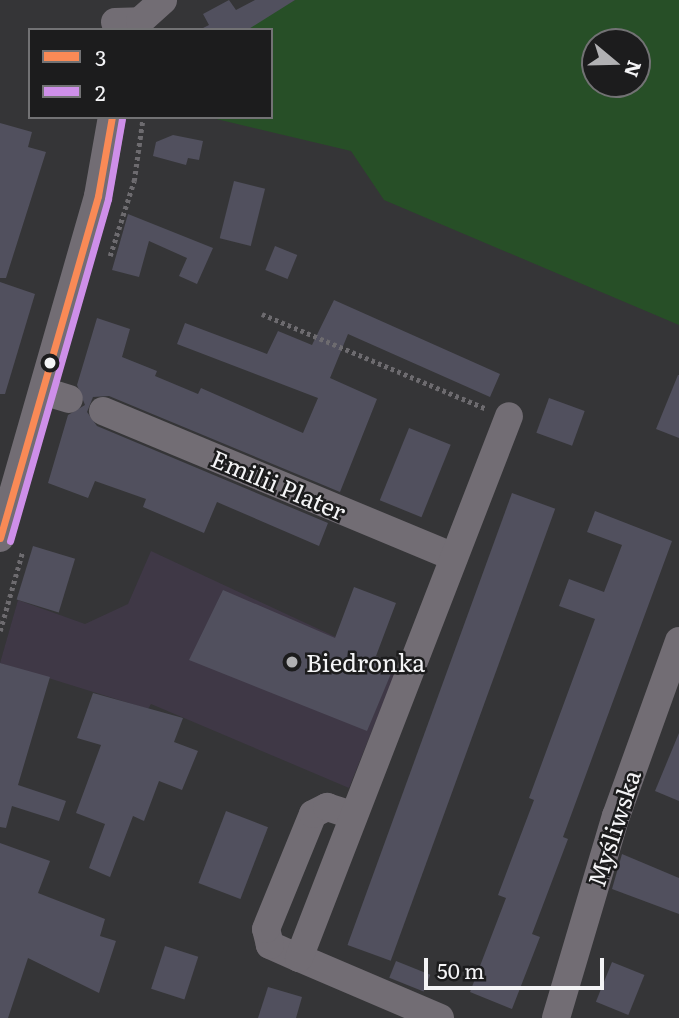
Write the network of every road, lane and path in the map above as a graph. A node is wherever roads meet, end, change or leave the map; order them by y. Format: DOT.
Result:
graph roads {
  1 [pos="163,0"];
  2 [pos="115,17"];
  3 [pos="112,119"];
  4 [pos="262,314"];
  5 [pos="103,411"];
  6 [pos="509,416"];
  7 [pos="0,538"];
  8 [pos="454,557"];
  9 [pos="679,641"];
  10 [pos="354,816"];
  11 [pos="299,958"];
  12 [pos="440,1018"];
  13 [pos="556,1018"];
  1 -- 2 [label="street"];
  3 -- 7 [label="street"];
  4 -- 6 [label="path"];
  5 -- 8 [label="street, Emilii Plater"];
  6 -- 8 [label="street"];
  8 -- 10 [label="street"];
  9 -- 13 [label="street, Myśliwska"];
  10 -- 11 [label="street"];
  10 -- 11 [label="street"];
  11 -- 12 [label="street"];
}
